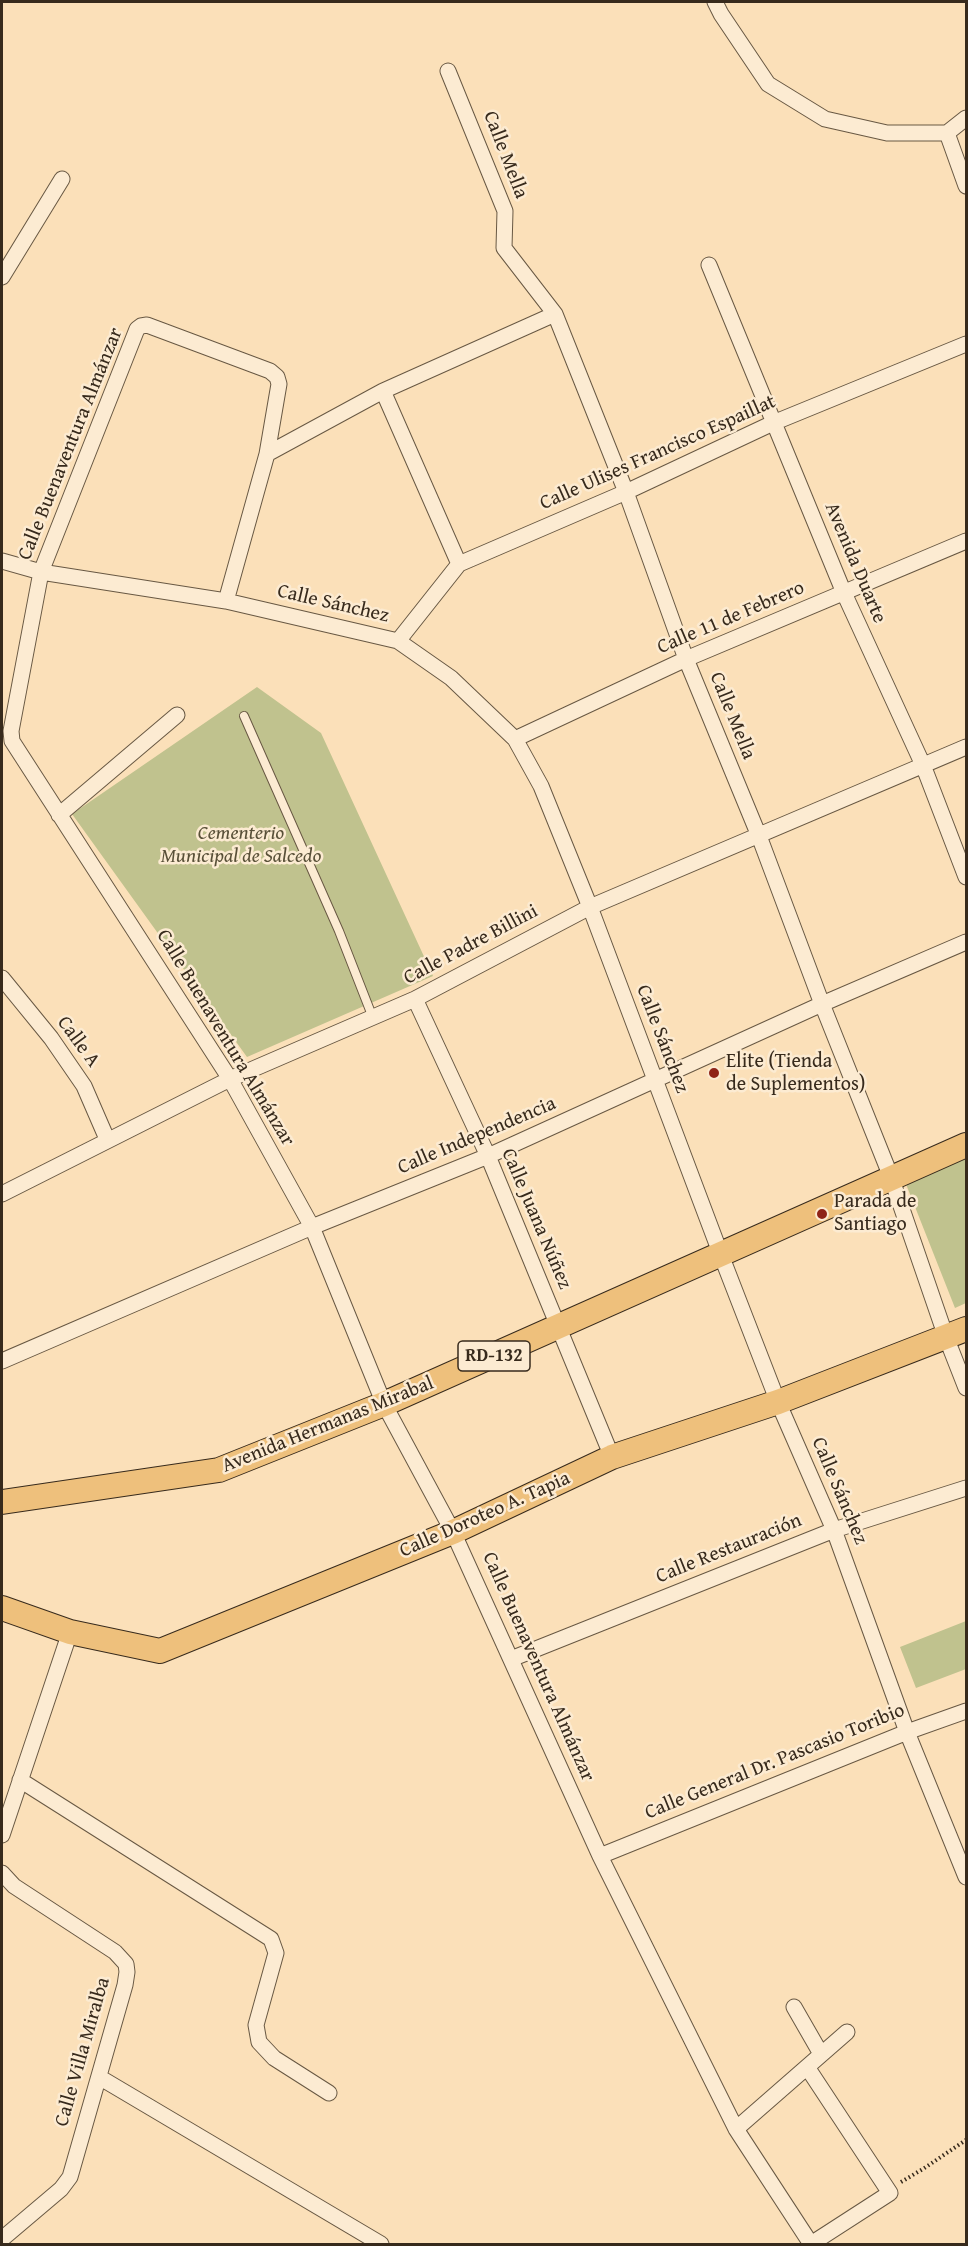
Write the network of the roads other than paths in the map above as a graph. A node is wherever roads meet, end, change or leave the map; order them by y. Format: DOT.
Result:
graph roads {
  1 [pos="715,2"];
  2 [pos="448,71"];
  3 [pos="966,118"];
  4 [pos="947,132"];
  5 [pos="62,179"];
  6 [pos="966,186"];
  7 [pos="708,265"];
  8 [pos="2,277"];
  9 [pos="555,314"];
  10 [pos="966,344"];
  11 [pos="383,391"];
  12 [pos="773,423"];
  13 [pos="267,454"];
  14 [pos="626,492"];
  15 [pos="966,541"];
  16 [pos="2,561"];
  17 [pos="459,564"];
  18 [pos="41,572"];
  19 [pos="844,593"];
  20 [pos="226,601"];
  21 [pos="398,641"];
  22 [pos="687,659"];
  23 [pos="177,715"];
  24 [pos="244,716"];
  25 [pos="515,739"];
  26 [pos="966,747"];
  27 [pos="922,765"];
  28 [pos="59,815"];
  29 [pos="759,836"];
  30 [pos="966,877"];
  31 [pos="590,907"];
  32 [pos="966,942"];
  33 [pos="2,978"];
  34 [pos="415,999"];
  35 [pos="822,1004"];
  36 [pos="373,1018"];
  37 [pos="230,1079"];
  38 [pos="656,1080"];
  39 [pos="108,1139"];
  40 [pos="966,1144"];
  41 [pos="488,1156"];
  42 [pos="891,1177"];
  43 [pos="2,1194"];
  44 [pos="312,1227"];
  45 [pos="721,1255"];
  46 [pos="560,1327"];
  47 [pos="956,1333"];
  48 [pos="2,1361"];
  49 [pos="966,1388"];
  50 [pos="778,1402"];
  51 [pos="384,1404"];
  52 [pos="612,1457"];
  53 [pos="966,1488"];
  54 [pos="2,1503"];
  55 [pos="834,1530"];
  56 [pos="453,1532"];
  57 [pos="2,1608"];
  58 [pos="70,1632"];
  59 [pos="511,1659"];
  60 [pos="966,1711"];
  61 [pos="906,1732"];
  62 [pos="20,1780"];
  63 [pos="2,1835"];
  64 [pos="600,1856"];
  65 [pos="2,1873"];
  66 [pos="966,1877"];
  67 [pos="794,2007"];
  68 [pos="847,2032"];
  69 [pos="821,2054"];
  70 [pos="807,2067"];
  71 [pos="99,2077"];
  72 [pos="329,2093"];
  73 [pos="736,2129"];
  74 [pos="2,2239"];
  75 [pos="381,2244"];
  76 [pos="811,2244"];
  1 -- 4 [label="street"];
  2 -- 9 [label="street, Calle Mella"];
  3 -- 4 [label="street"];
  4 -- 6 [label="street"];
  5 -- 8 [label="street"];
  7 -- 12 [label="street, Avenida Duarte"];
  9 -- 11 [label="street"];
  9 -- 14 [label="street, Calle Mella"];
  10 -- 12 [label="street, Calle Ulises Francisco Espaillat"];
  11 -- 13 [label="street"];
  11 -- 17 [label="street"];
  12 -- 14 [label="street, Calle Ulises Francisco Espaillat"];
  12 -- 19 [label="street, Avenida Duarte"];
  13 -- 18 [label="street, Calle Buenaventura Almánzar"];
  13 -- 20 [label="street"];
  14 -- 17 [label="street, Calle Ulises Francisco Espaillat"];
  14 -- 22 [label="street, Calle Mella"];
  15 -- 19 [label="street, Calle 11 de Febrero"];
  16 -- 18 [label="street, Calle Sánchez"];
  17 -- 21 [label="street, Calle Ulises Francisco Espaillat"];
  18 -- 20 [label="street, Calle Sánchez"];
  18 -- 28 [label="street, Calle Buenaventura Almánzar"];
  19 -- 22 [label="street, Calle 11 de Febrero"];
  19 -- 27 [label="street, Avenida Duarte"];
  20 -- 21 [label="street, Calle Sánchez"];
  21 -- 25 [label="street, Calle Sánchez"];
  22 -- 25 [label="street, Calle 11 de Febrero"];
  22 -- 29 [label="street, Calle Mella"];
  23 -- 28 [label="street"];
  24 -- 36 [label="lane"];
  25 -- 31 [label="street, Calle Sánchez"];
  26 -- 27 [label="street, Calle Padre Billini"];
  27 -- 29 [label="street, Calle Padre Billini"];
  27 -- 30 [label="street, Avenida Duarte"];
  28 -- 37 [label="street, Calle Buenaventura Almánzar"];
  29 -- 31 [label="street, Calle Padre Billini"];
  29 -- 35 [label="street, Calle Mella"];
  31 -- 34 [label="street, Calle Padre Billini"];
  31 -- 38 [label="street, Calle Sánchez"];
  32 -- 35 [label="street, Calle Independencia"];
  33 -- 39 [label="street, Calle A"];
  34 -- 36 [label="street, Calle Padre Billini"];
  34 -- 41 [label="street, Calle Juana Núñez"];
  35 -- 38 [label="street, Calle Independencia"];
  35 -- 42 [label="street, Calle Mella"];
  36 -- 37 [label="street, Calle Padre Billini"];
  37 -- 39 [label="street, Calle Padre Billini"];
  37 -- 44 [label="street, Calle Buenaventura Almánzar"];
  38 -- 41 [label="street, Calle Independencia"];
  38 -- 45 [label="street, Calle Sánchez"];
  39 -- 43 [label="street, Calle Padre Billini"];
  40 -- 42 [label="main road, Avenida Hermanas Mirabal / RD-132"];
  41 -- 44 [label="street, Calle Independencia"];
  41 -- 46 [label="street, Calle Juana Núñez"];
  42 -- 45 [label="main road, Avenida Hermanas Mirabal / RD-132"];
  42 -- 47 [label="street, Calle Mella"];
  44 -- 48 [label="street, Calle Independencia"];
  44 -- 51 [label="street, Calle Buenaventura Almánzar"];
  45 -- 46 [label="main road, Avenida Hermanas Mirabal / RD-132"];
  45 -- 50 [label="street, Calle Sánchez"];
  46 -- 51 [label="main road, Avenida Hermanas Mirabal / RD-132"];
  46 -- 52 [label="street, Calle Juana Núñez"];
  47 -- 49 [label="street, Calle Mella"];
  47 -- 50 [label="main road, Calle Doroteo A. Tapia"];
  50 -- 52 [label="main road, Calle Doroteo A. Tapia"];
  50 -- 55 [label="street, Calle Sánchez"];
  51 -- 54 [label="main road, Avenida Hermanas Mirabal / RD-132"];
  51 -- 56 [label="street, Calle Buenaventura Almánzar"];
  52 -- 56 [label="main road, Calle Doroteo A. Tapia"];
  53 -- 55 [label="street, Calle Restauración"];
  55 -- 59 [label="street, Calle Restauración"];
  55 -- 61 [label="street, Calle Sánchez"];
  56 -- 58 [label="main road, Calle Doroteo A. Tapia"];
  56 -- 59 [label="street, Calle Buenaventura Almánzar"];
  57 -- 58 [label="main road, Calle Doroteo A. Tapia"];
  58 -- 62 [label="street"];
  59 -- 64 [label="street, Calle Buenaventura Almánzar"];
  60 -- 61 [label="street, Calle General Dr. Pascasio Toribio"];
  61 -- 64 [label="street, Calle General Dr. Pascasio Toribio"];
  61 -- 66 [label="street, Calle Sánchez"];
  62 -- 63 [label="street"];
  62 -- 72 [label="street"];
  64 -- 73 [label="street, Calle Buenaventura Almánzar"];
  65 -- 71 [label="street, Calle Villa Miralba"];
  67 -- 69 [label="street"];
  68 -- 69 [label="street"];
  69 -- 70 [label="street"];
  70 -- 73 [label="street"];
  70 -- 76 [label="street"];
  71 -- 74 [label="street, Calle Villa Miralba"];
  71 -- 75 [label="street"];
  73 -- 76 [label="street, Calle Buenaventura Almánzar"];
}
